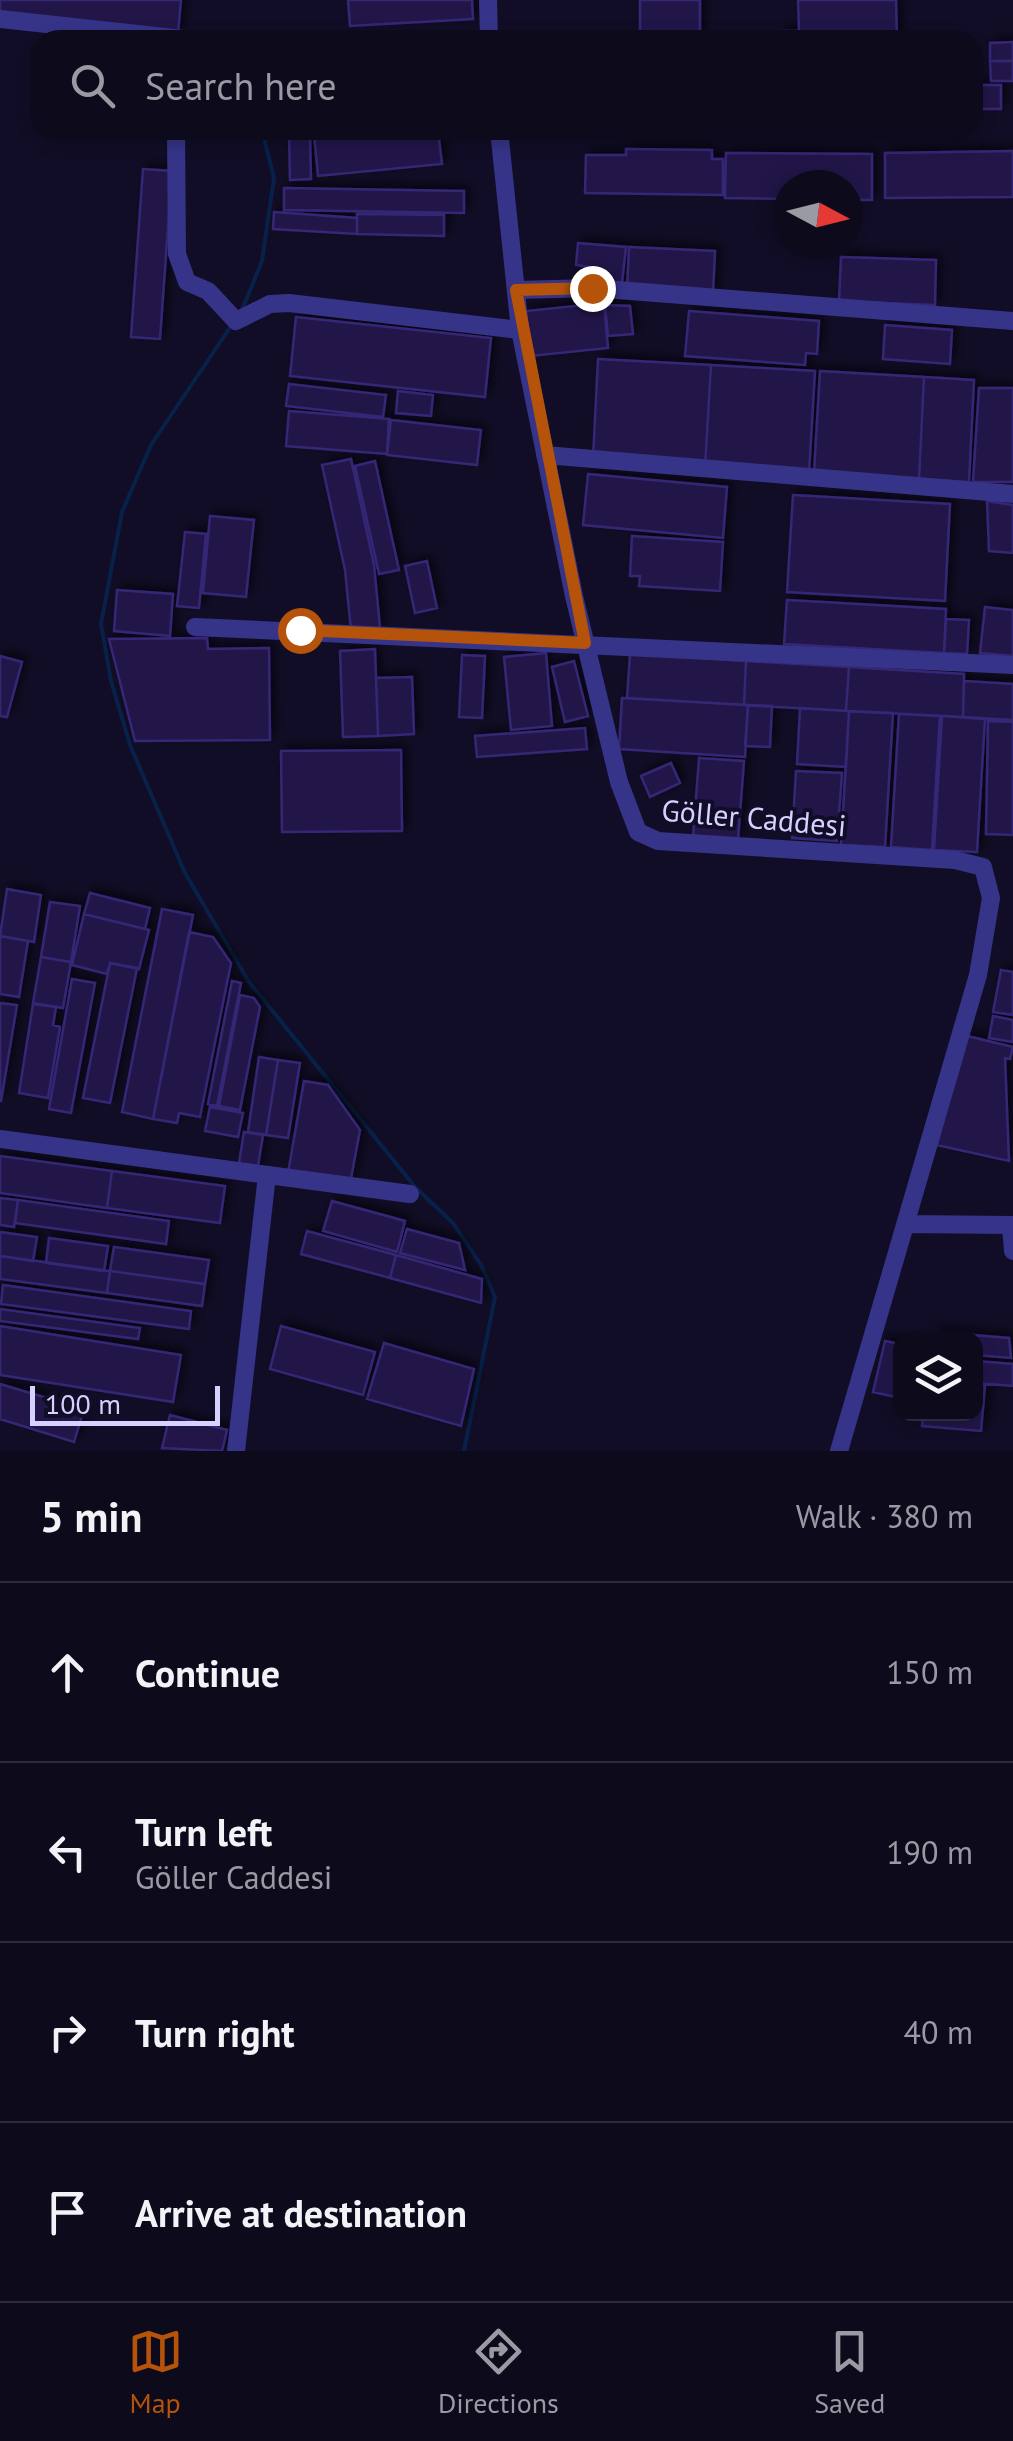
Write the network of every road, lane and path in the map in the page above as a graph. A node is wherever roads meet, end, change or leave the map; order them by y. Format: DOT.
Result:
graph roads {
  1 [pos="488,0"];
  2 [pos="0,19"];
  3 [pos="101,30"];
  4 [pos="489,30"];
  5 [pos="176,140"];
  6 [pos="500,140"];
  7 [pos="516,290"];
  8 [pos="1013,321"];
  9 [pos="520,330"];
  10 [pos="545,455"];
  11 [pos="1013,494"];
  12 [pos="195,626"];
  13 [pos="585,643"];
  14 [pos="1013,665"];
  15 [pos="0,1140"];
  16 [pos="267,1175"];
  17 [pos="410,1194"];
  18 [pos="906,1224"];
  19 [pos="1012,1225"];
  20 [pos="1013,1251"];
  21 [pos="236,1451"];
  22 [pos="839,1451"];
  1 -- 4 [label="street"];
  2 -- 3 [label="street"];
  5 -- 9 [label="street"];
  6 -- 7 [label="street, Göller Caddesi"];
  7 -- 8 [label="street"];
  7 -- 9 [label="street, Göller Caddesi"];
  9 -- 10 [label="street, Göller Caddesi"];
  10 -- 11 [label="street"];
  10 -- 13 [label="street, Göller Caddesi"];
  12 -- 13 [label="street"];
  13 -- 14 [label="street"];
  13 -- 18 [label="street, Göller Caddesi"];
  15 -- 16 [label="street"];
  16 -- 17 [label="street"];
  16 -- 21 [label="street"];
  18 -- 19 [label="street"];
  18 -- 22 [label="street"];
  19 -- 20 [label="street"];
}
